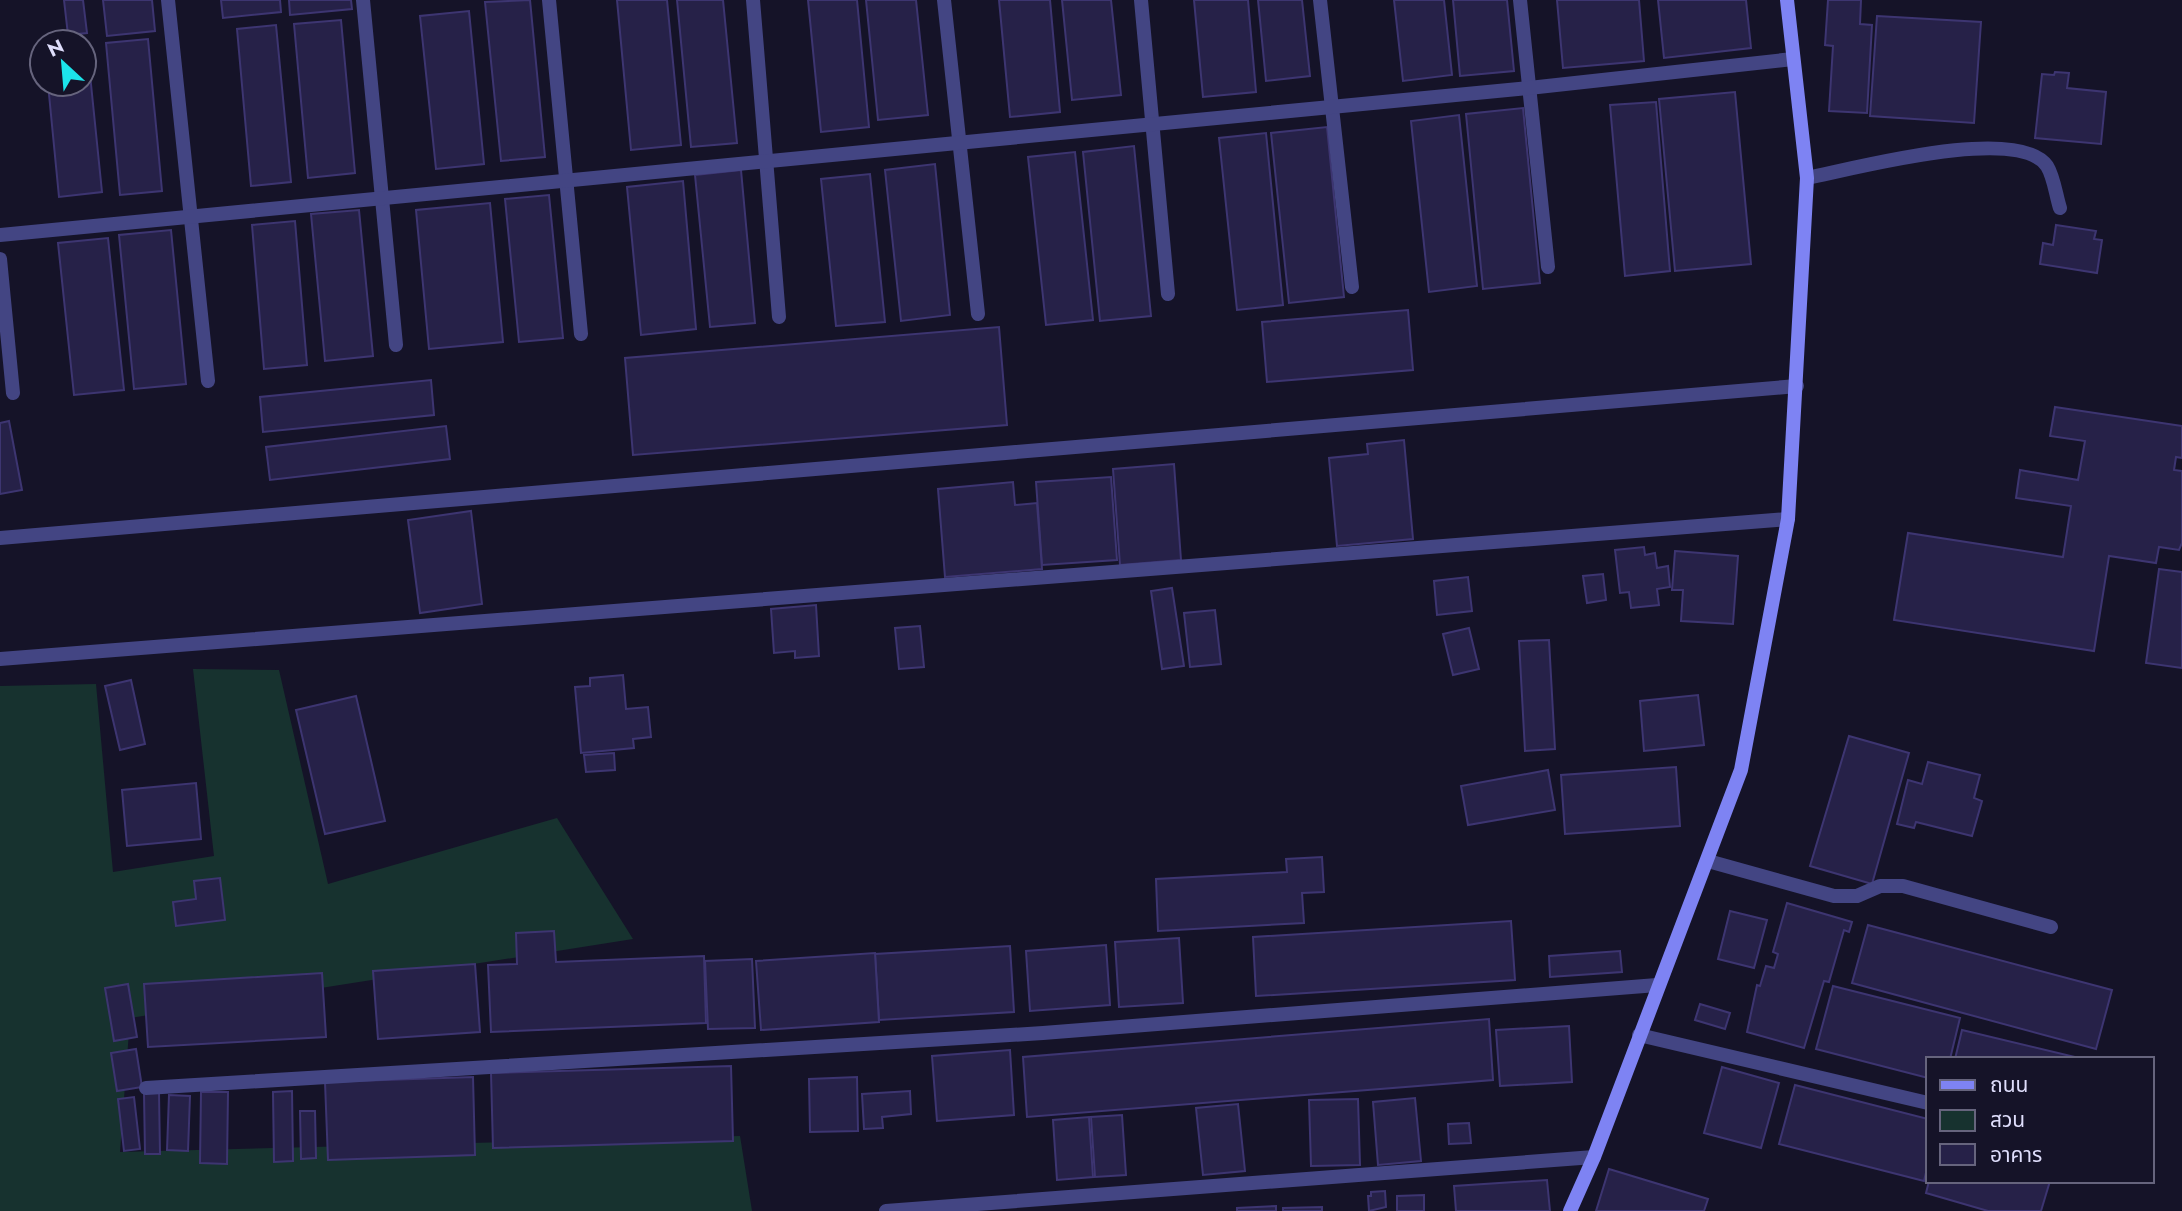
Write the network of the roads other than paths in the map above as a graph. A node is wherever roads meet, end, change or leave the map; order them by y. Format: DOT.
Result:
graph roads {
  1 [pos="168,0"];
  2 [pos="363,0"];
  3 [pos="549,0"];
  4 [pos="753,0"];
  5 [pos="944,0"];
  6 [pos="1141,0"];
  7 [pos="1320,0"];
  8 [pos="1520,0"];
  9 [pos="1787,0"];
  10 [pos="1793,59"];
  11 [pos="1529,88"];
  12 [pos="1329,107"];
  13 [pos="1154,124"];
  14 [pos="957,143"];
  15 [pos="767,161"];
  16 [pos="1807,178"];
  17 [pos="565,181"];
  18 [pos="381,199"];
  19 [pos="2060,208"];
  20 [pos="190,217"];
  21 [pos="0,235"];
  22 [pos="0,259"];
  23 [pos="1548,267"];
  24 [pos="1352,288"];
  25 [pos="1168,294"];
  26 [pos="978,314"];
  27 [pos="779,317"];
  28 [pos="580,334"];
  29 [pos="396,345"];
  30 [pos="208,382"];
  31 [pos="1797,386"];
  32 [pos="13,393"];
  33 [pos="1788,519"];
  34 [pos="0,538"];
  35 [pos="0,659"];
  36 [pos="1708,861"];
  37 [pos="2051,927"];
  38 [pos="1657,985"];
  39 [pos="1639,1035"];
  40 [pos="146,1088"];
  41 [pos="1926,1103"];
  42 [pos="1594,1157"];
  43 [pos="886,1211"];
  44 [pos="1570,1211"];
  1 -- 20 [label="street"];
  2 -- 18 [label="street"];
  3 -- 17 [label="street"];
  4 -- 15 [label="street"];
  5 -- 14 [label="street"];
  6 -- 13 [label="street"];
  7 -- 12 [label="street"];
  8 -- 11 [label="street"];
  9 -- 10 [label="street"];
  10 -- 11 [label="street"];
  10 -- 16 [label="street"];
  11 -- 12 [label="street"];
  11 -- 23 [label="street"];
  12 -- 13 [label="street"];
  12 -- 24 [label="street"];
  13 -- 14 [label="street"];
  13 -- 25 [label="street"];
  14 -- 15 [label="street"];
  14 -- 26 [label="street"];
  15 -- 17 [label="street"];
  15 -- 27 [label="street"];
  16 -- 19 [label="street"];
  16 -- 31 [label="street"];
  17 -- 18 [label="street"];
  17 -- 28 [label="street"];
  18 -- 20 [label="street"];
  18 -- 29 [label="street"];
  20 -- 21 [label="street"];
  20 -- 30 [label="street"];
  22 -- 32 [label="street"];
  31 -- 33 [label="street"];
  31 -- 34 [label="street"];
  33 -- 35 [label="street"];
  33 -- 36 [label="street"];
  36 -- 37 [label="street"];
  36 -- 38 [label="street"];
  38 -- 39 [label="street"];
  38 -- 40 [label="street"];
  39 -- 41 [label="street"];
  39 -- 42 [label="street"];
  42 -- 43 [label="street"];
  42 -- 44 [label="street"];
}
